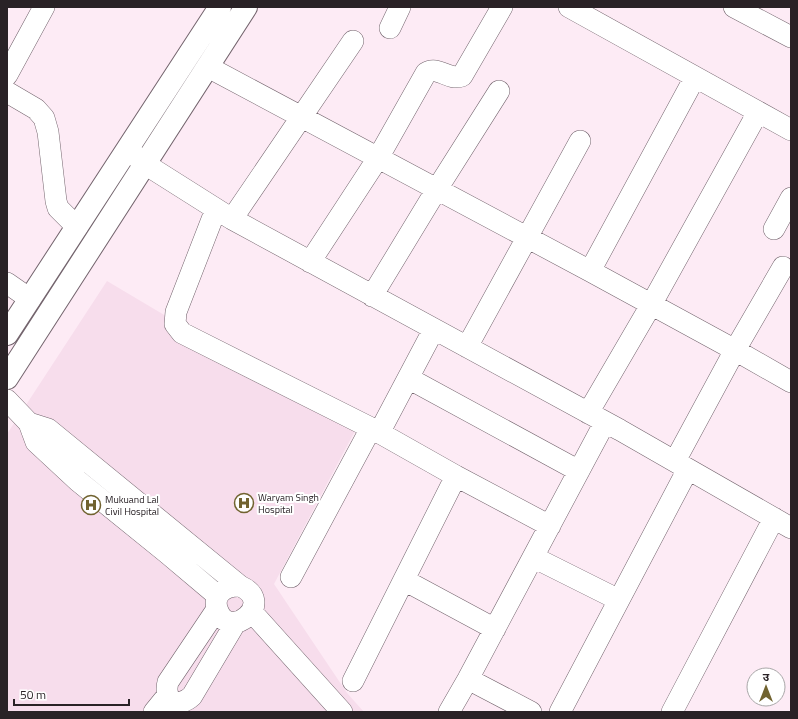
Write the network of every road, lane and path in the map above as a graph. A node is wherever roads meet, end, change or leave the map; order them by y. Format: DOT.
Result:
graph roads {
  1 [pos="44,7"];
  2 [pos="220,7"];
  3 [pos="246,7"];
  4 [pos="400,7"];
  5 [pos="502,7"];
  6 [pos="569,7"];
  7 [pos="734,7"];
  8 [pos="390,28"];
  9 [pos="791,37"];
  10 [pos="353,41"];
  11 [pos="208,67"];
  12 [pos="7,76"];
  13 [pos="695,77"];
  14 [pos="500,91"];
  15 [pos="7,92"];
  16 [pos="758,112"];
  17 [pos="302,117"];
  18 [pos="791,130"];
  19 [pos="580,141"];
  20 [pos="128,149"];
  21 [pos="378,158"];
  22 [pos="145,164"];
  23 [pos="437,189"];
  24 [pos="791,198"];
  25 [pos="224,214"];
  26 [pos="77,227"];
  27 [pos="774,229"];
  28 [pos="527,238"];
  29 [pos="310,262"];
  30 [pos="783,267"];
  31 [pos="590,271"];
  32 [pos="7,283"];
  33 [pos="372,296"];
  34 [pos="30,299"];
  35 [pos="651,305"];
  36 [pos="434,329"];
  37 [pos="7,334"];
  38 [pos="467,347"];
  39 [pos="735,350"];
  40 [pos="7,378"];
  41 [pos="408,378"];
  42 [pos="791,382"];
  43 [pos="7,400"];
  44 [pos="597,417"];
  45 [pos="29,423"];
  46 [pos="375,430"];
  47 [pos="681,465"];
  48 [pos="579,471"];
  49 [pos="456,476"];
  50 [pos="782,523"];
  51 [pos="550,526"];
  52 [pos="533,557"];
  53 [pos="292,577"];
  54 [pos="404,580"];
  55 [pos="240,586"];
  56 [pos="619,600"];
  57 [pos="217,602"];
  58 [pos="244,617"];
  59 [pos="495,629"];
  60 [pos="468,679"];
  61 [pos="353,681"];
  62 [pos="167,696"];
  63 [pos="154,712"];
  64 [pos="342,712"];
  65 [pos="449,712"];
  66 [pos="531,712"];
  67 [pos="560,712"];
  68 [pos="672,712"];
  1 -- 12 [label="street"];
  2 -- 20 [label="main road"];
  3 -- 11 [label="main road"];
  4 -- 8 [label="street"];
  5 -- 21 [label="street"];
  6 -- 13 [label="street"];
  7 -- 9 [label="street"];
  10 -- 17 [label="street"];
  11 -- 17 [label="street"];
  11 -- 22 [label="main road"];
  13 -- 16 [label="street"];
  13 -- 31 [label="street"];
  14 -- 23 [label="street"];
  15 -- 26 [label="street"];
  16 -- 18 [label="street"];
  16 -- 35 [label="street"];
  17 -- 21 [label="street"];
  17 -- 25 [label="street"];
  19 -- 28 [label="street"];
  20 -- 22 [label="street"];
  20 -- 26 [label="main road"];
  21 -- 23 [label="street"];
  21 -- 29 [label="street"];
  22 -- 25 [label="street"];
  22 -- 40 [label="main road"];
  23 -- 28 [label="street"];
  23 -- 33 [label="street"];
  24 -- 27 [label="street"];
  25 -- 29 [label="street"];
  25 -- 46 [label="street"];
  26 -- 34 [label="main road"];
  28 -- 31 [label="street"];
  28 -- 38 [label="street"];
  29 -- 33 [label="street"];
  30 -- 39 [label="street"];
  31 -- 35 [label="street"];
  32 -- 34 [label="street"];
  33 -- 36 [label="street"];
  34 -- 37 [label="main road"];
  35 -- 39 [label="street"];
  35 -- 44 [label="street"];
  36 -- 38 [label="street"];
  36 -- 41 [label="street"];
  38 -- 44 [label="street"];
  39 -- 42 [label="street"];
  39 -- 47 [label="street"];
  41 -- 46 [label="street"];
  41 -- 48 [label="street"];
  43 -- 45 [label="street"];
  44 -- 47 [label="street"];
  44 -- 48 [label="street"];
  45 -- 55 [label="street"];
  45 -- 57 [label="street"];
  46 -- 49 [label="street"];
  46 -- 53 [label="street"];
  47 -- 50 [label="street"];
  47 -- 56 [label="street"];
  48 -- 51 [label="street"];
  49 -- 51 [label="street"];
  49 -- 54 [label="street"];
  50 -- 68 [label="street"];
  51 -- 52 [label="street"];
  52 -- 56 [label="street"];
  52 -- 59 [label="street"];
  54 -- 59 [label="street"];
  54 -- 61 [label="street"];
  55 -- 57 [label="street"];
  55 -- 58 [label="street"];
  56 -- 67 [label="street"];
  57 -- 58 [label="street"];
  57 -- 62 [label="street"];
  58 -- 62 [label="street"];
  58 -- 64 [label="street"];
  59 -- 60 [label="street"];
  60 -- 65 [label="street"];
  60 -- 66 [label="street"];
  62 -- 63 [label="street"];
}
